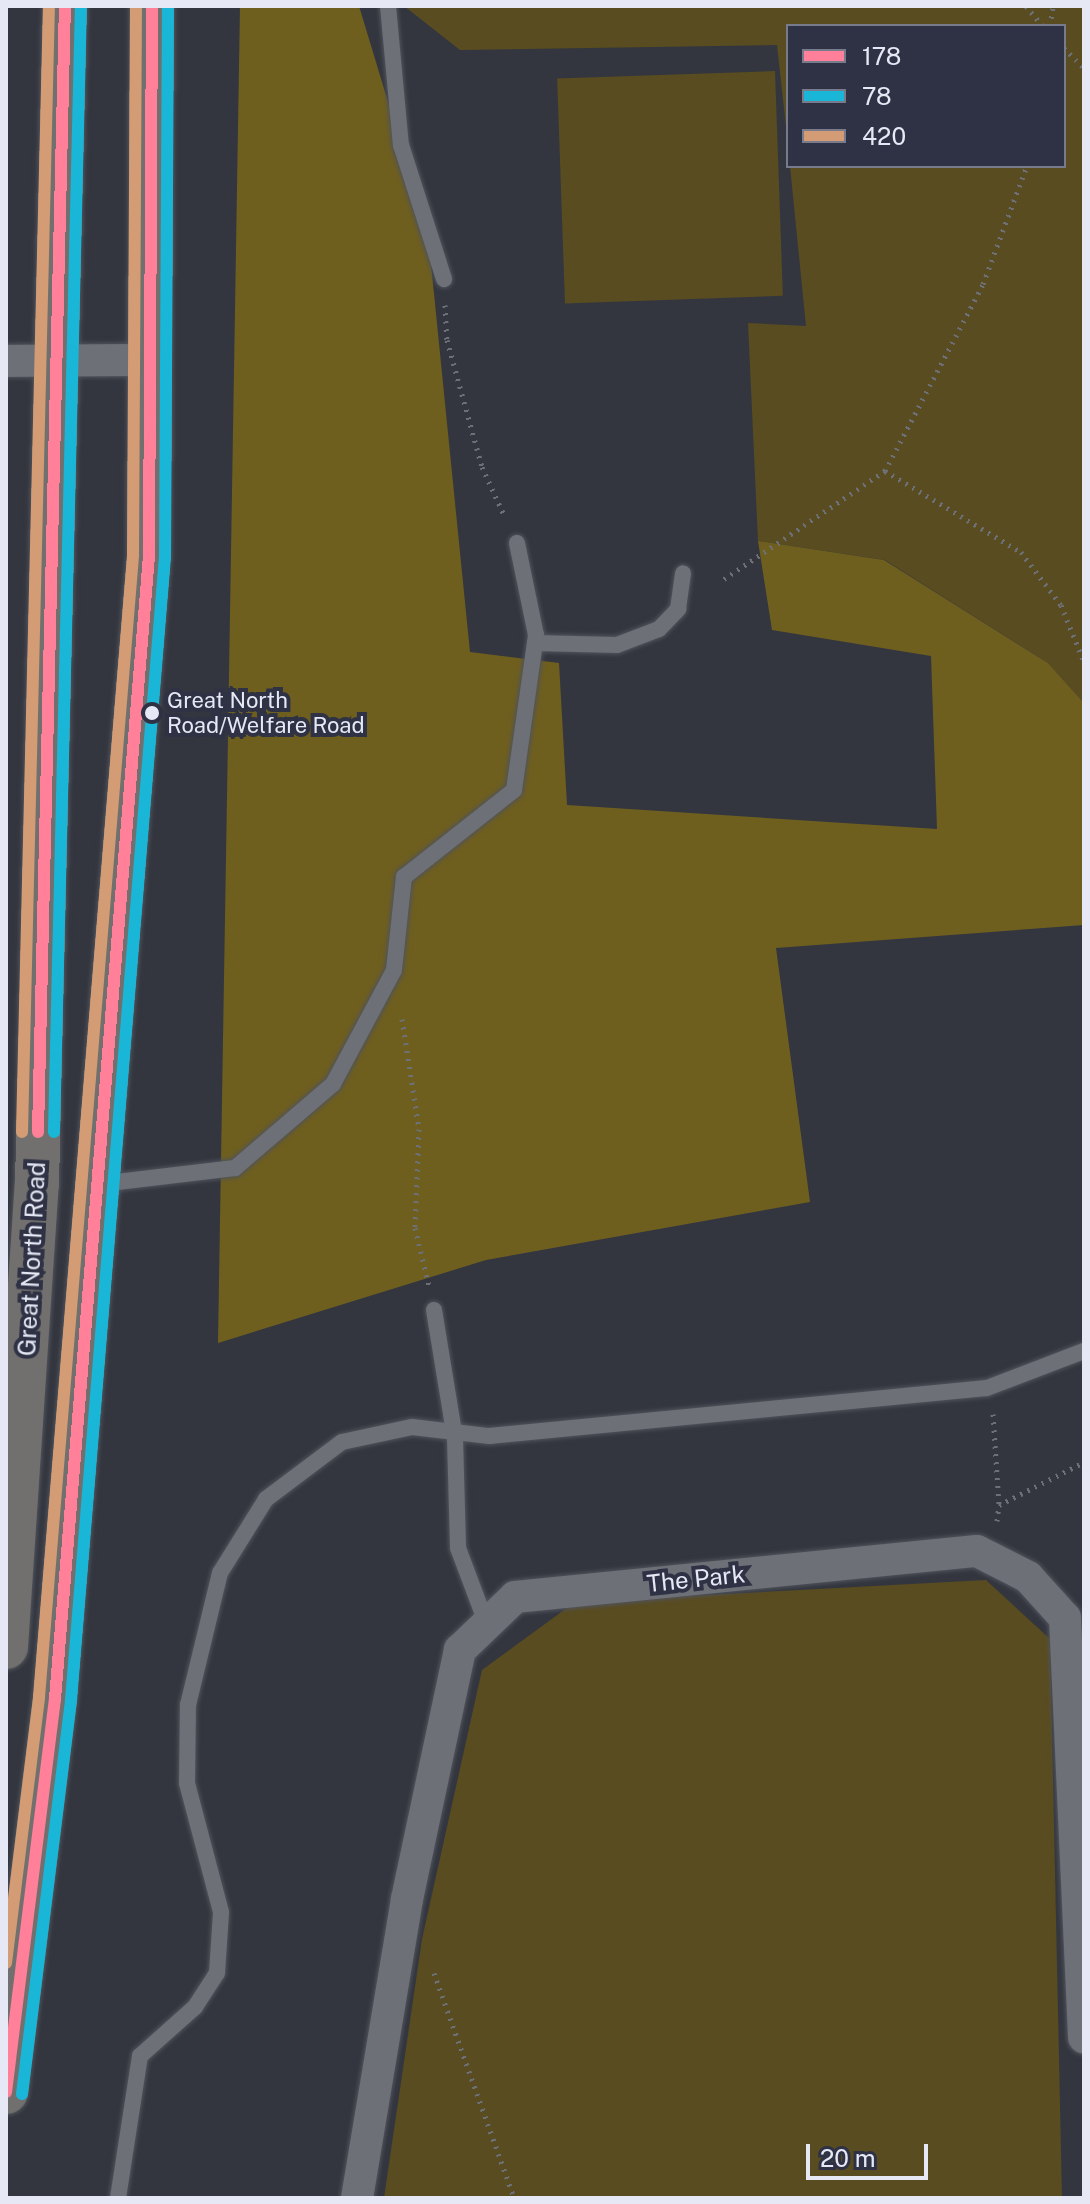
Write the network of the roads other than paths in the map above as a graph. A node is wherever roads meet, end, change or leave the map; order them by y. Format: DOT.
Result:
graph roads {
  1 [pos="65,6"];
  2 [pos="152,6"];
  3 [pos="388,6"];
  4 [pos="444,279"];
  5 [pos="156,360"];
  6 [pos="6,361"];
  7 [pos="60,361"];
  8 [pos="517,543"];
  9 [pos="683,573"];
  10 [pos="535,643"];
  11 [pos="99,1184"];
  12 [pos="434,1310"];
  13 [pos="1084,1351"];
  14 [pos="455,1438"];
  15 [pos="487,1625"];
  16 [pos="6,1647"];
  17 [pos="1084,2038"];
  18 [pos="6,2092"];
  19 [pos="118,2198"];
  20 [pos="357,2198"];
  1 -- 7 [label="highway, Great North Road"];
  2 -- 5 [label="highway"];
  3 -- 4 [label="lane"];
  5 -- 7 [label="street"];
  5 -- 11 [label="highway"];
  6 -- 7 [label="street"];
  7 -- 16 [label="highway, Great North Road"];
  8 -- 10 [label="lane"];
  9 -- 10 [label="lane"];
  10 -- 11 [label="lane"];
  11 -- 18 [label="highway"];
  12 -- 14 [label="lane"];
  13 -- 14 [label="lane"];
  14 -- 15 [label="lane"];
  14 -- 19 [label="lane"];
  15 -- 17 [label="street, The Park"];
  15 -- 20 [label="street, The Park"];
}
